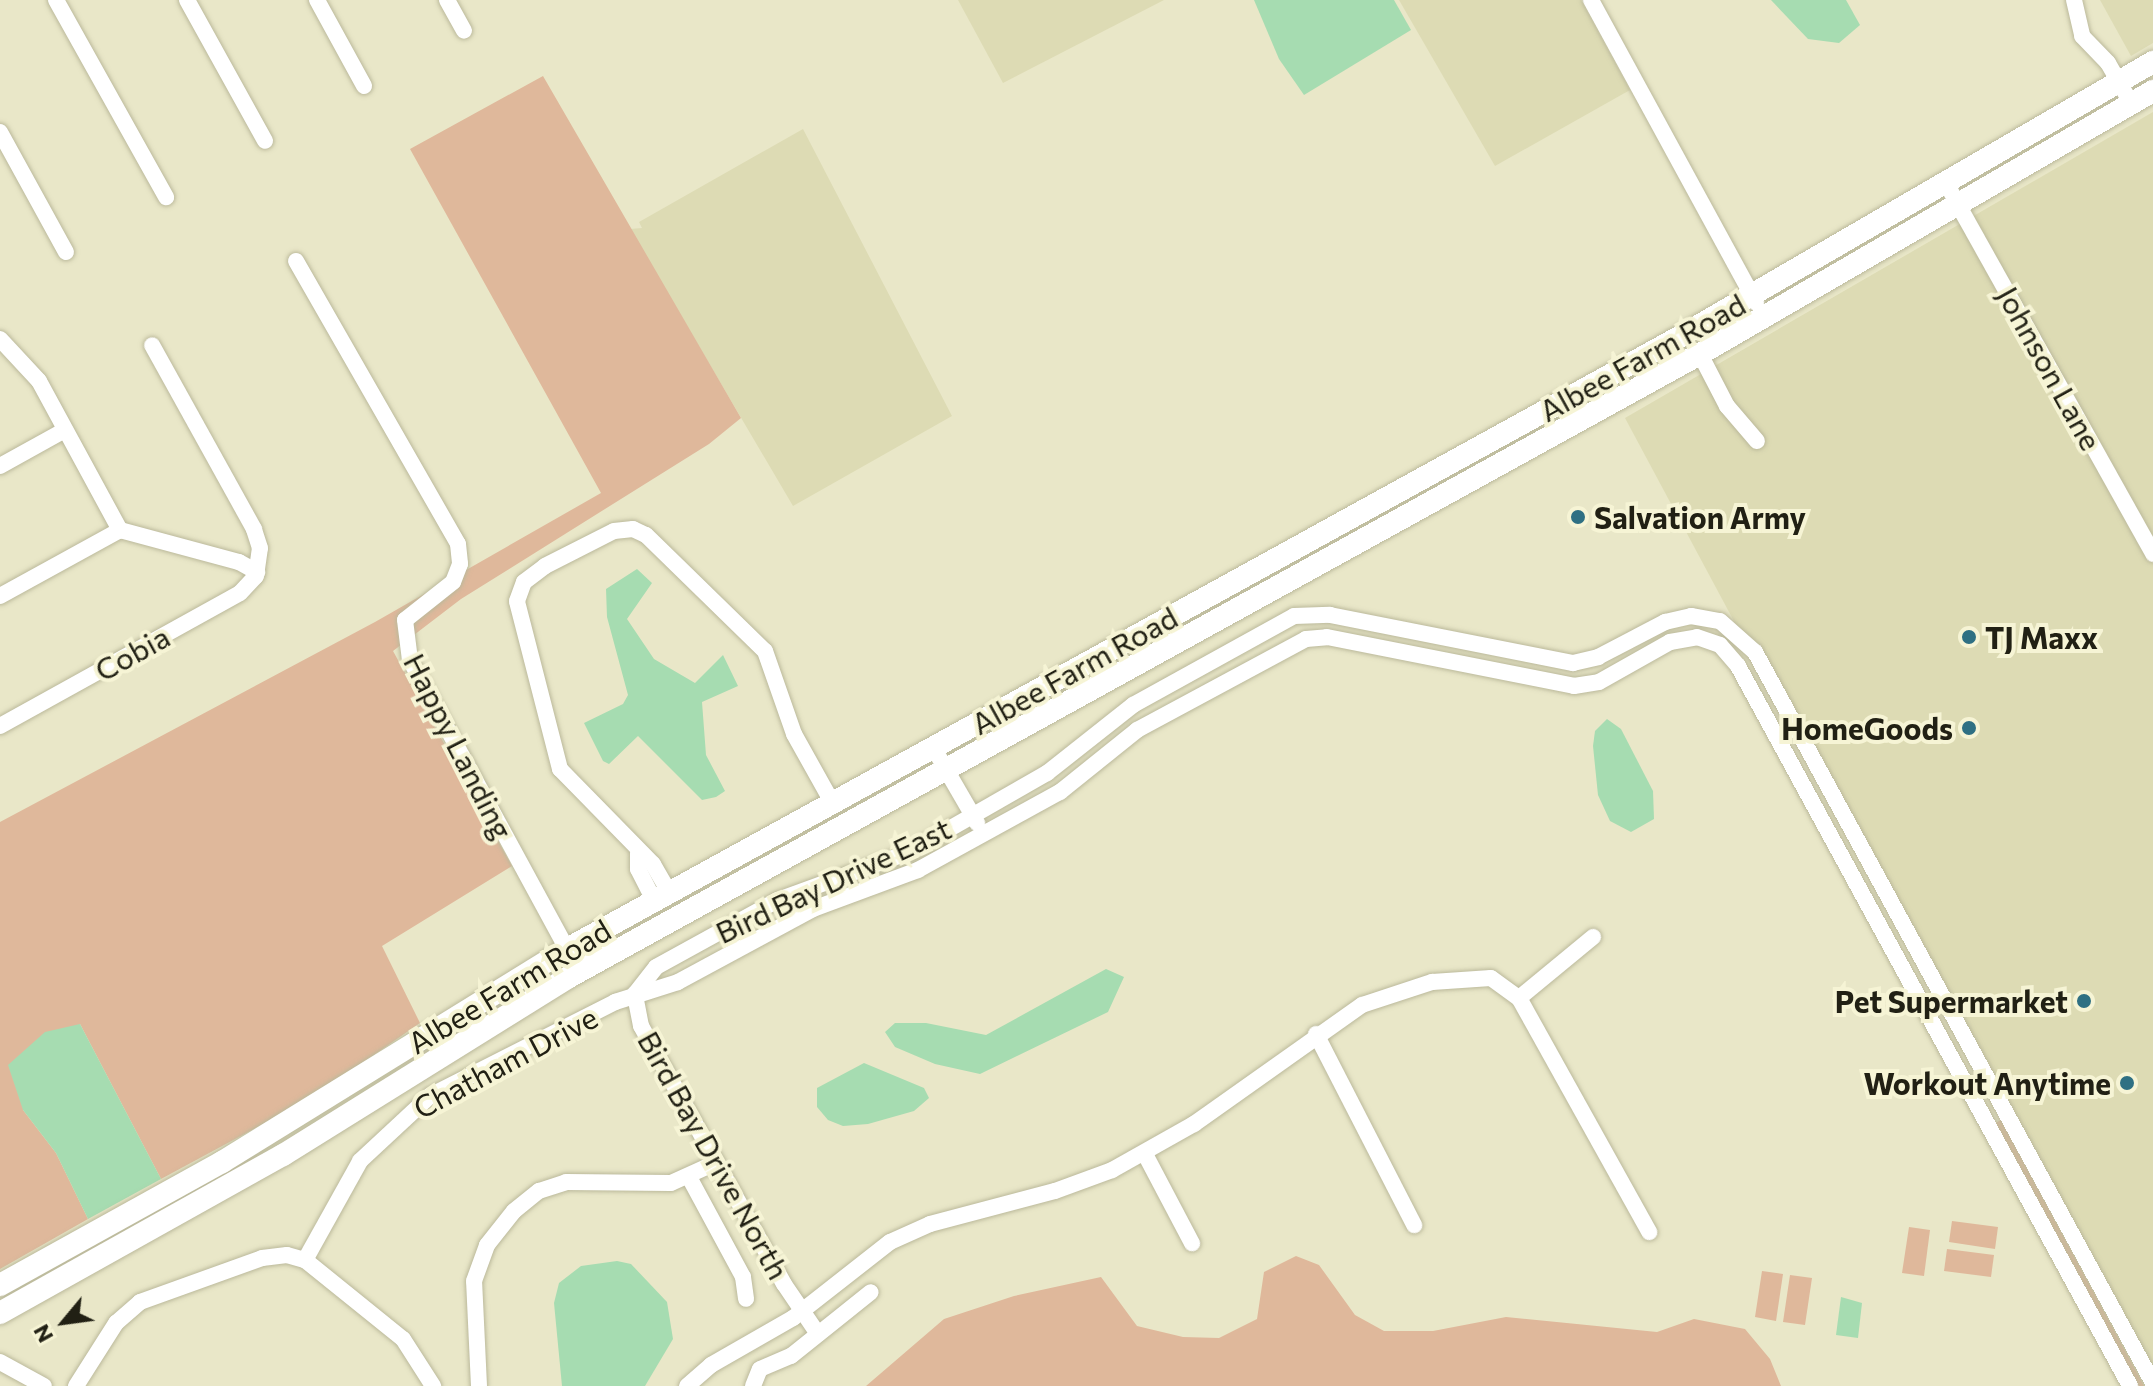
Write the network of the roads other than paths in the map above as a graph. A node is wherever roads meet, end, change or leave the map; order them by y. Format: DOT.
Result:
graph roads {
  1 [pos="56,0"];
  2 [pos="187,0"];
  3 [pos="317,0"];
  4 [pos="447,0"];
  5 [pos="1591,0"];
  6 [pos="2074,0"];
  7 [pos="464,31"];
  8 [pos="2153,62"];
  9 [pos="2119,81"];
  10 [pos="364,86"];
  11 [pos="2153,91"];
  12 [pos="2131,103"];
  13 [pos="0,132"];
  14 [pos="265,141"];
  15 [pos="1946,183"];
  16 [pos="166,197"];
  17 [pos="1959,205"];
  18 [pos="66,252"];
  19 [pos="296,261"];
  20 [pos="1752,296"];
  21 [pos="1764,318"];
  22 [pos="0,339"];
  23 [pos="152,345"];
  24 [pos="1700,354"];
  25 [pos="65,430"];
  26 [pos="1757,441"];
  27 [pos="0,466"];
  28 [pos="1435,472"];
  29 [pos="1447,494"];
  30 [pos="120,530"];
  31 [pos="2153,554"];
  32 [pos="257,572"];
  33 [pos="0,596"];
  34 [pos="0,726"];
  35 [pos="933,747"];
  36 [pos="946,770"];
  37 [pos="832,802"];
  38 [pos="973,815"];
  39 [pos="984,835"];
  40 [pos="1869,861"];
  41 [pos="1850,872"];
  42 [pos="662,897"];
  43 [pos="622,919"];
  44 [pos="1593,937"];
  45 [pos="567,949"];
  46 [pos="635,994"];
  47 [pos="1519,998"];
  48 [pos="1316,1034"];
  49 [pos="1963,1035"];
  50 [pos="1945,1045"];
  51 [pos="429,1062"];
  52 [pos="1145,1154"];
  53 [pos="715,1163"];
  54 [pos="689,1177"];
  55 [pos="1414,1225"];
  56 [pos="1649,1232"];
  57 [pos="1192,1243"];
  58 [pos="305,1260"];
  59 [pos="0,1285"];
  60 [pos="871,1292"];
  61 [pos="746,1299"];
  62 [pos="802,1312"];
  63 [pos="0,1313"];
  64 [pos="818,1334"];
  65 [pos="0,1362"];
  66 [pos="2153,1383"];
  67 [pos="44,1386"];
  68 [pos="76,1386"];
  69 [pos="433,1386"];
  70 [pos="479,1386"];
  71 [pos="687,1386"];
  72 [pos="753,1386"];
  73 [pos="2130,1386"];
  1 -- 16 [label="street"];
  2 -- 14 [label="street"];
  3 -- 10 [label="street"];
  4 -- 7 [label="street"];
  5 -- 20 [label="street"];
  6 -- 9 [label="street"];
  8 -- 9 [label="main road, Albee Farm Road"];
  9 -- 12 [label="street"];
  9 -- 15 [label="main road, Albee Farm Road"];
  11 -- 12 [label="main road, Albee Farm Road"];
  12 -- 17 [label="main road, Albee Farm Road"];
  13 -- 18 [label="street"];
  15 -- 17 [label="street, Johnson Lane"];
  15 -- 20 [label="main road, Albee Farm Road"];
  17 -- 21 [label="main road, Albee Farm Road"];
  17 -- 31 [label="street, Johnson Lane"];
  19 -- 45 [label="street, Happy Landing"];
  20 -- 21 [label="street"];
  20 -- 28 [label="main road, Albee Farm Road"];
  21 -- 24 [label="main road, Albee Farm Road"];
  22 -- 25 [label="street"];
  23 -- 32 [label="street"];
  24 -- 26 [label="street"];
  24 -- 29 [label="main road, Albee Farm Road"];
  25 -- 27 [label="street"];
  25 -- 30 [label="street"];
  28 -- 29 [label="main road"];
  28 -- 35 [label="main road, Albee Farm Road"];
  29 -- 36 [label="main road, Albee Farm Road"];
  30 -- 32 [label="street"];
  30 -- 33 [label="street"];
  32 -- 34 [label="street, Cobia"];
  35 -- 36 [label="street"];
  35 -- 37 [label="main road, Albee Farm Road"];
  36 -- 38 [label="street"];
  36 -- 51 [label="main road, Albee Farm Road"];
  37 -- 42 [label="main road, Albee Farm Road"];
  37 -- 42 [label="street"];
  38 -- 39 [label="street"];
  38 -- 40 [label="street, Bird Bay Drive East"];
  38 -- 46 [label="street, Bird Bay Drive East"];
  39 -- 41 [label="street, Bird Bay Drive East"];
  39 -- 46 [label="street, Bird Bay Drive East"];
  40 -- 41 [label="street"];
  40 -- 49 [label="street, Bird Bay Drive East"];
  41 -- 50 [label="street"];
  42 -- 43 [label="main road, Albee Farm Road"];
  43 -- 45 [label="main road, Albee Farm Road"];
  43 -- 51 [label="main road"];
  44 -- 47 [label="street"];
  45 -- 59 [label="main road, Albee Farm Road"];
  46 -- 53 [label="street, Bird Bay Drive North"];
  46 -- 58 [label="street, Chatham Drive"];
  47 -- 48 [label="street"];
  47 -- 56 [label="street"];
  48 -- 52 [label="street"];
  48 -- 55 [label="street"];
  49 -- 50 [label="street"];
  49 -- 66 [label="street, Bird Bay Drive East"];
  50 -- 73 [label="street"];
  51 -- 63 [label="main road, Albee Farm Road"];
  52 -- 57 [label="street"];
  52 -- 62 [label="street"];
  53 -- 54 [label="street"];
  53 -- 62 [label="street, Bird Bay Drive North"];
  54 -- 61 [label="street"];
  54 -- 70 [label="street"];
  58 -- 68 [label="street"];
  58 -- 69 [label="street"];
  60 -- 64 [label="street"];
  62 -- 64 [label="street, Bird Bay Drive North"];
  62 -- 71 [label="street, Bird Bay Drive North"];
  64 -- 72 [label="street"];
  65 -- 67 [label="street"];
}
